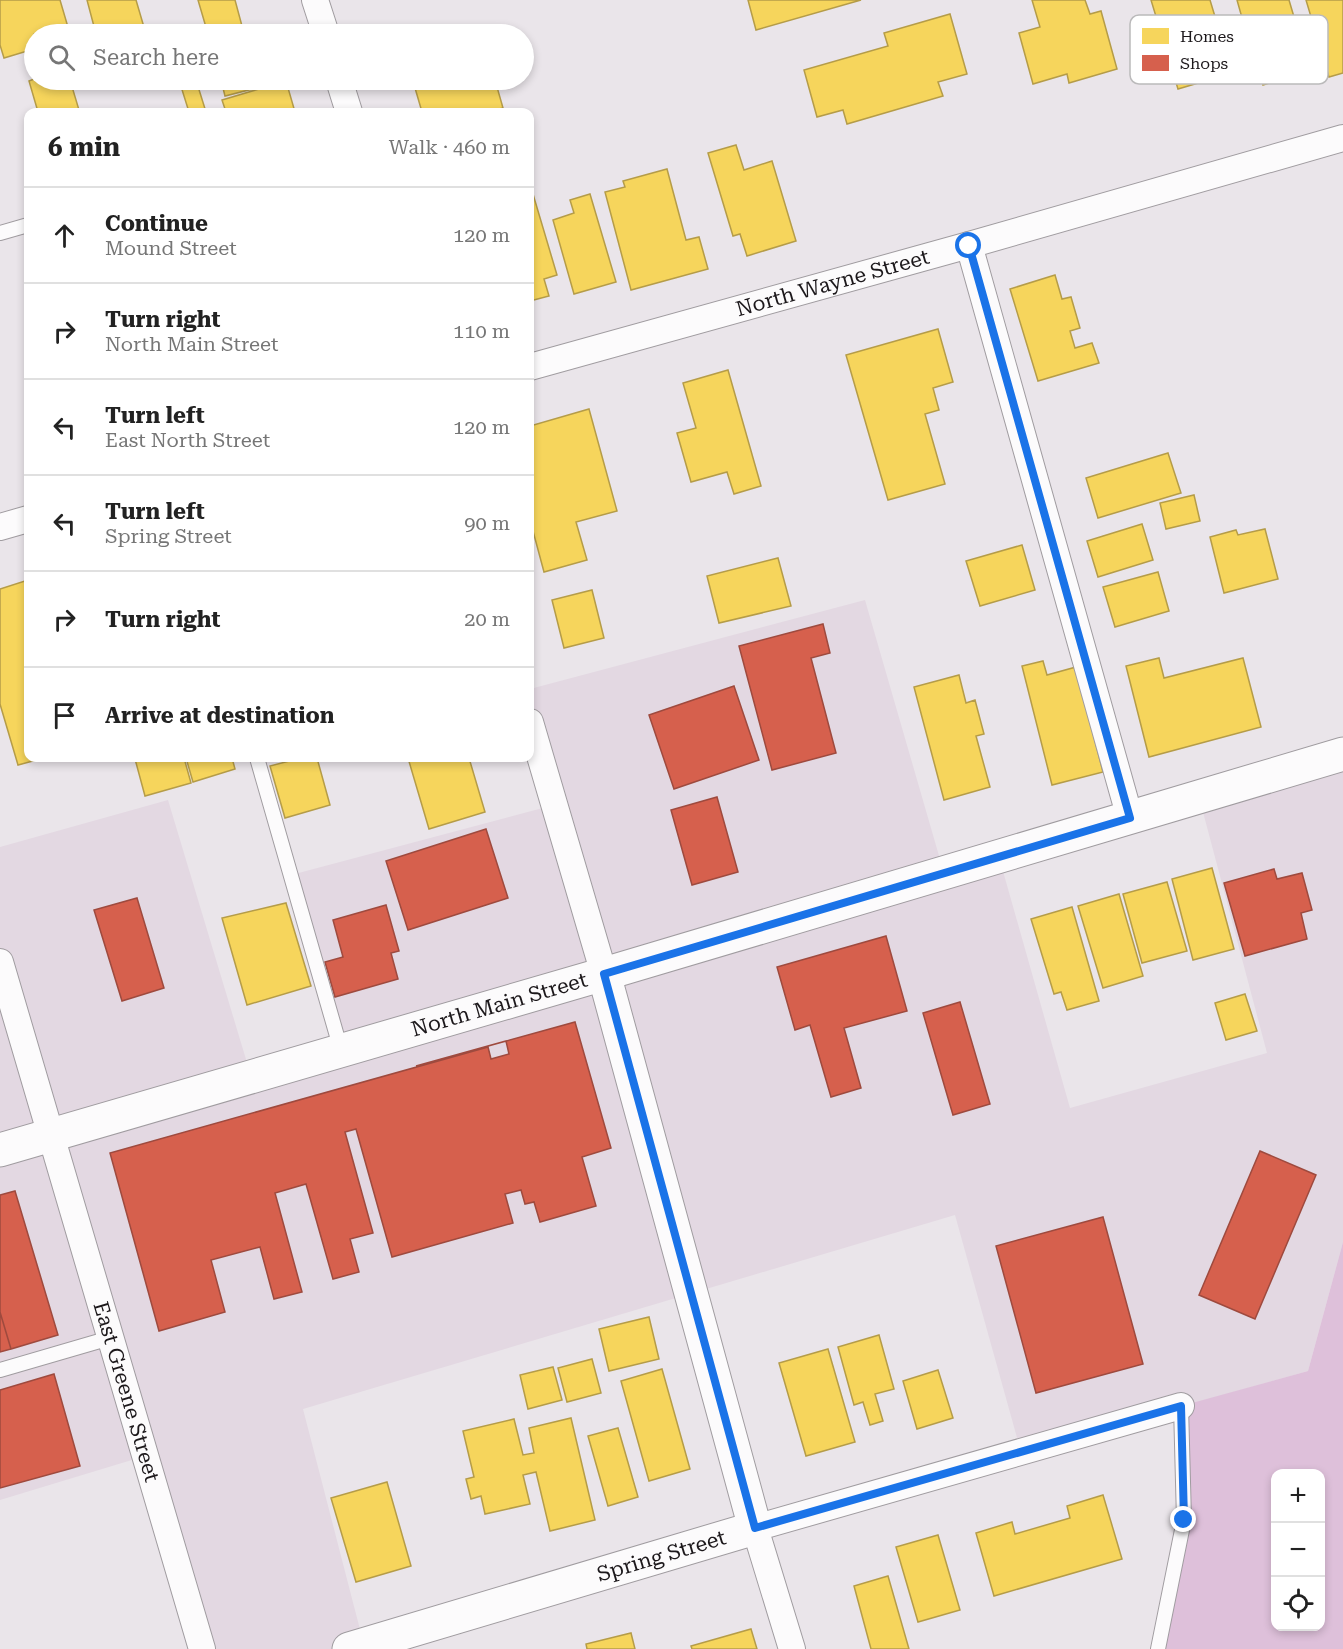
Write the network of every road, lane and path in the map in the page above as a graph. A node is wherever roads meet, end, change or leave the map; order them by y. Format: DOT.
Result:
graph roads {
  1 [pos="315,0"];
  2 [pos="323,24"];
  3 [pos="342,90"];
  4 [pos="348,108"];
  5 [pos="1343,138"];
  6 [pos="24,226"];
  7 [pos="0,233"];
  8 [pos="969,246"];
  9 [pos="534,366"];
  10 [pos="24,520"];
  11 [pos="0,527"];
  12 [pos="534,736"];
  13 [pos="1343,754"];
  14 [pos="258,762"];
  15 [pos="1130,818"];
  16 [pos="0,962"];
  17 [pos="604,974"];
  18 [pos="341,1050"];
  19 [pos="51,1135"];
  20 [pos="0,1150"];
  21 [pos="110,1338"];
  22 [pos="0,1370"];
  23 [pos="1181,1406"];
  24 [pos="755,1528"];
  25 [pos="202,1649"];
  26 [pos="349,1649"];
  27 [pos="792,1649"];
  28 [pos="1158,1649"];
  1 -- 2 [label="street"];
  3 -- 4 [label="street"];
  5 -- 8 [label="street, North Wayne Street"];
  6 -- 7 [label="lane"];
  8 -- 9 [label="street, North Wayne Street"];
  8 -- 15 [label="street"];
  10 -- 11 [label="street"];
  12 -- 17 [label="street"];
  13 -- 15 [label="main road, North Main Street"];
  14 -- 18 [label="lane"];
  15 -- 17 [label="main road, North Main Street"];
  16 -- 19 [label="street, East Greene Street"];
  17 -- 18 [label="main road, North Main Street"];
  17 -- 24 [label="main road"];
  18 -- 19 [label="main road, North Main Street"];
  19 -- 20 [label="main road, North Main Street"];
  19 -- 21 [label="street, East Greene Street"];
  21 -- 22 [label="lane"];
  21 -- 25 [label="street, East Greene Street"];
  23 -- 24 [label="street, Spring Street"];
  23 -- 28 [label="lane"];
  24 -- 26 [label="main road, Spring Street"];
  24 -- 27 [label="street"];
}
